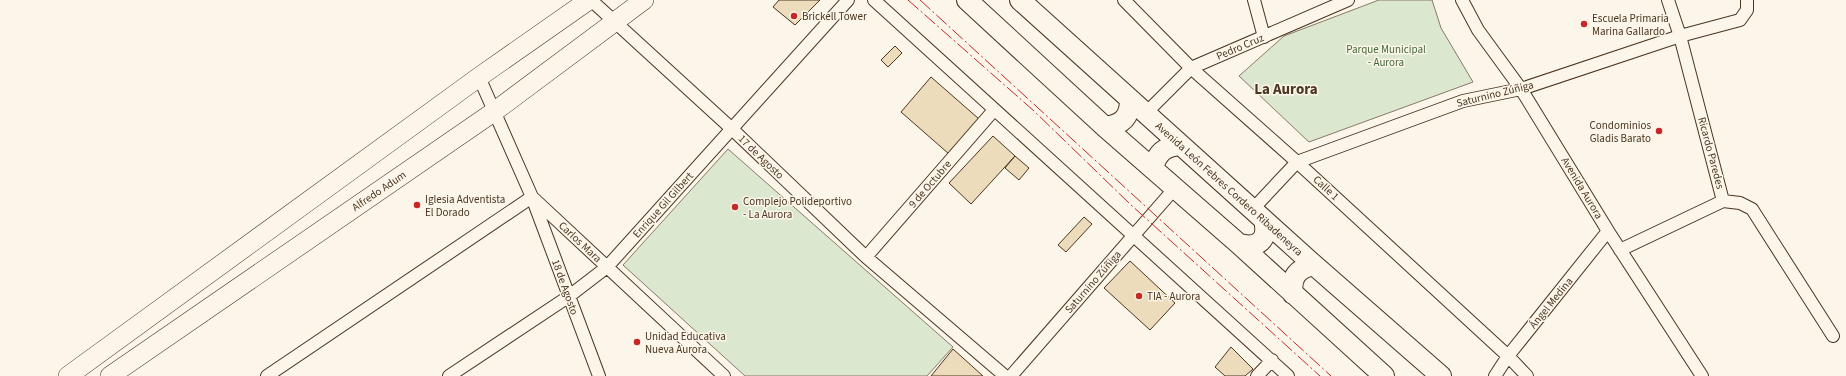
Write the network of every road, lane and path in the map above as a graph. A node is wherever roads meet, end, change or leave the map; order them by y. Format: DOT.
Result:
graph roads {
  1 [pos="590,0"];
  2 [pos="644,0"];
  3 [pos="848,0"];
  4 [pos="874,0"];
  5 [pos="967,0"];
  6 [pos="1020,0"];
  7 [pos="1124,0"];
  8 [pos="1254,0"];
  9 [pos="1348,0"];
  10 [pos="1462,0"];
  11 [pos="1668,0"];
  12 [pos="1748,1"];
  13 [pos="615,22"];
  14 [pos="1680,36"];
  15 [pos="1264,37"];
  16 [pos="1191,68"];
  17 [pos="479,77"];
  18 [pos="1522,89"];
  19 [pos="1130,100"];
  20 [pos="994,110"];
  21 [pos="495,112"];
  22 [pos="1146,113"];
  23 [pos="1106,127"];
  24 [pos="732,129"];
  25 [pos="1180,144"];
  26 [pos="1297,162"];
  27 [pos="1153,168"];
  28 [pos="1175,188"];
  29 [pos="532,197"];
  30 [pos="1723,200"];
  31 [pos="1258,215"];
  32 [pos="1608,231"];
  33 [pos="1134,236"];
  34 [pos="1239,244"];
  35 [pos="1620,250"];
  36 [pos="866,257"];
  37 [pos="1314,266"];
  38 [pos="607,267"];
  39 [pos="1293,294"];
  40 [pos="568,297"];
  41 [pos="1834,336"];
  42 [pos="1508,356"];
  43 [pos="1272,360"];
  44 [pos="68,376"];
  45 [pos="110,376"];
  46 [pos="266,376"];
  47 [pos="449,376"];
  48 [pos="599,376"];
  49 [pos="724,376"];
  50 [pos="1005,376"];
  51 [pos="1010,376"];
  52 [pos="1257,376"];
  53 [pos="1288,376"];
  54 [pos="1384,376"];
  55 [pos="1441,376"];
  56 [pos="1496,376"];
  57 [pos="1528,376"];
  58 [pos="1702,376"];
  1 -- 13 [label="street, 17 de Agosto"];
  1 -- 17 [label="main road"];
  2 -- 13 [label="main road, Alfredo Adum"];
  3 -- 24 [label="street, Enrique Gil Gilbert"];
  4 -- 20 [label="street"];
  5 -- 23 [label="highway"];
  6 -- 19 [label="highway, Avenida León Febres Cordero Ribadeneyra"];
  7 -- 16 [label="street, Calle 1"];
  8 -- 15 [label="street"];
  9 -- 15 [label="street, Pedro Cruz"];
  10 -- 18 [label="street, Avenida Aurora"];
  11 -- 14 [label="street, Ricardo Paredes"];
  12 -- 14 [label="street, Saturnino Zúñiga"];
  13 -- 21 [label="main road, Alfredo Adum"];
  13 -- 24 [label="street, 17 de Agosto"];
  14 -- 18 [label="street, Saturnino Zúñiga"];
  14 -- 30 [label="street, Ricardo Paredes"];
  15 -- 16 [label="street, Pedro Cruz"];
  16 -- 22 [label="street, Pedro Cruz"];
  16 -- 26 [label="street, Calle 1"];
  17 -- 21 [label="street, Carlos Mara"];
  17 -- 44 [label="main road"];
  18 -- 26 [label="street, Saturnino Zúñiga"];
  18 -- 32 [label="street, Avenida Aurora"];
  19 -- 22 [label="highway, Avenida León Febres Cordero Ribadeneyra"];
  19 -- 23 [label="highway"];
  20 -- 33 [label="street"];
  20 -- 36 [label="street, 9 de Octubre"];
  21 -- 29 [label="street, Carlos Mara"];
  21 -- 45 [label="main road, Alfredo Adum"];
  22 -- 25 [label="highway, Avenida León Febres Cordero Ribadeneyra"];
  23 -- 27 [label="highway"];
  24 -- 36 [label="street, 17 de Agosto"];
  24 -- 38 [label="street, Enrique Gil Gilbert"];
  25 -- 27 [label="highway"];
  25 -- 31 [label="highway, Avenida León Febres Cordero Ribadeneyra"];
  26 -- 31 [label="street, Saturnino Zúñiga"];
  26 -- 42 [label="street, Calle 1"];
  27 -- 28 [label="highway"];
  28 -- 33 [label="street, Saturnino Zúñiga"];
  28 -- 34 [label="highway"];
  29 -- 38 [label="street, Carlos Mara"];
  29 -- 40 [label="street, 18 de Agosto"];
  29 -- 46 [label="street"];
  30 -- 35 [label="street"];
  30 -- 41 [label="street, Ricardo Paredes"];
  31 -- 34 [label="highway"];
  31 -- 37 [label="highway, Avenida León Febres Cordero Ribadeneyra"];
  32 -- 35 [label="street, Avenida Aurora"];
  32 -- 42 [label="street, Ángel Medina"];
  33 -- 43 [label="street"];
  33 -- 51 [label="street, Saturnino Zúñiga"];
  34 -- 39 [label="highway"];
  35 -- 58 [label="street, Avenida Aurora"];
  36 -- 50 [label="street, 17 de Agosto"];
  37 -- 39 [label="highway"];
  37 -- 55 [label="highway, Avenida León Febres Cordero Ribadeneyra"];
  38 -- 40 [label="street, Enrique Gil Gilbert"];
  38 -- 49 [label="street, Carlos Mara"];
  39 -- 54 [label="highway"];
  40 -- 47 [label="street, Enrique Gil Gilbert"];
  40 -- 48 [label="street, 18 de Agosto"];
  42 -- 56 [label="street, Ángel Medina"];
  42 -- 57 [label="street, Calle 1"];
  43 -- 52 [label="street"];
  43 -- 53 [label="street"];
}
